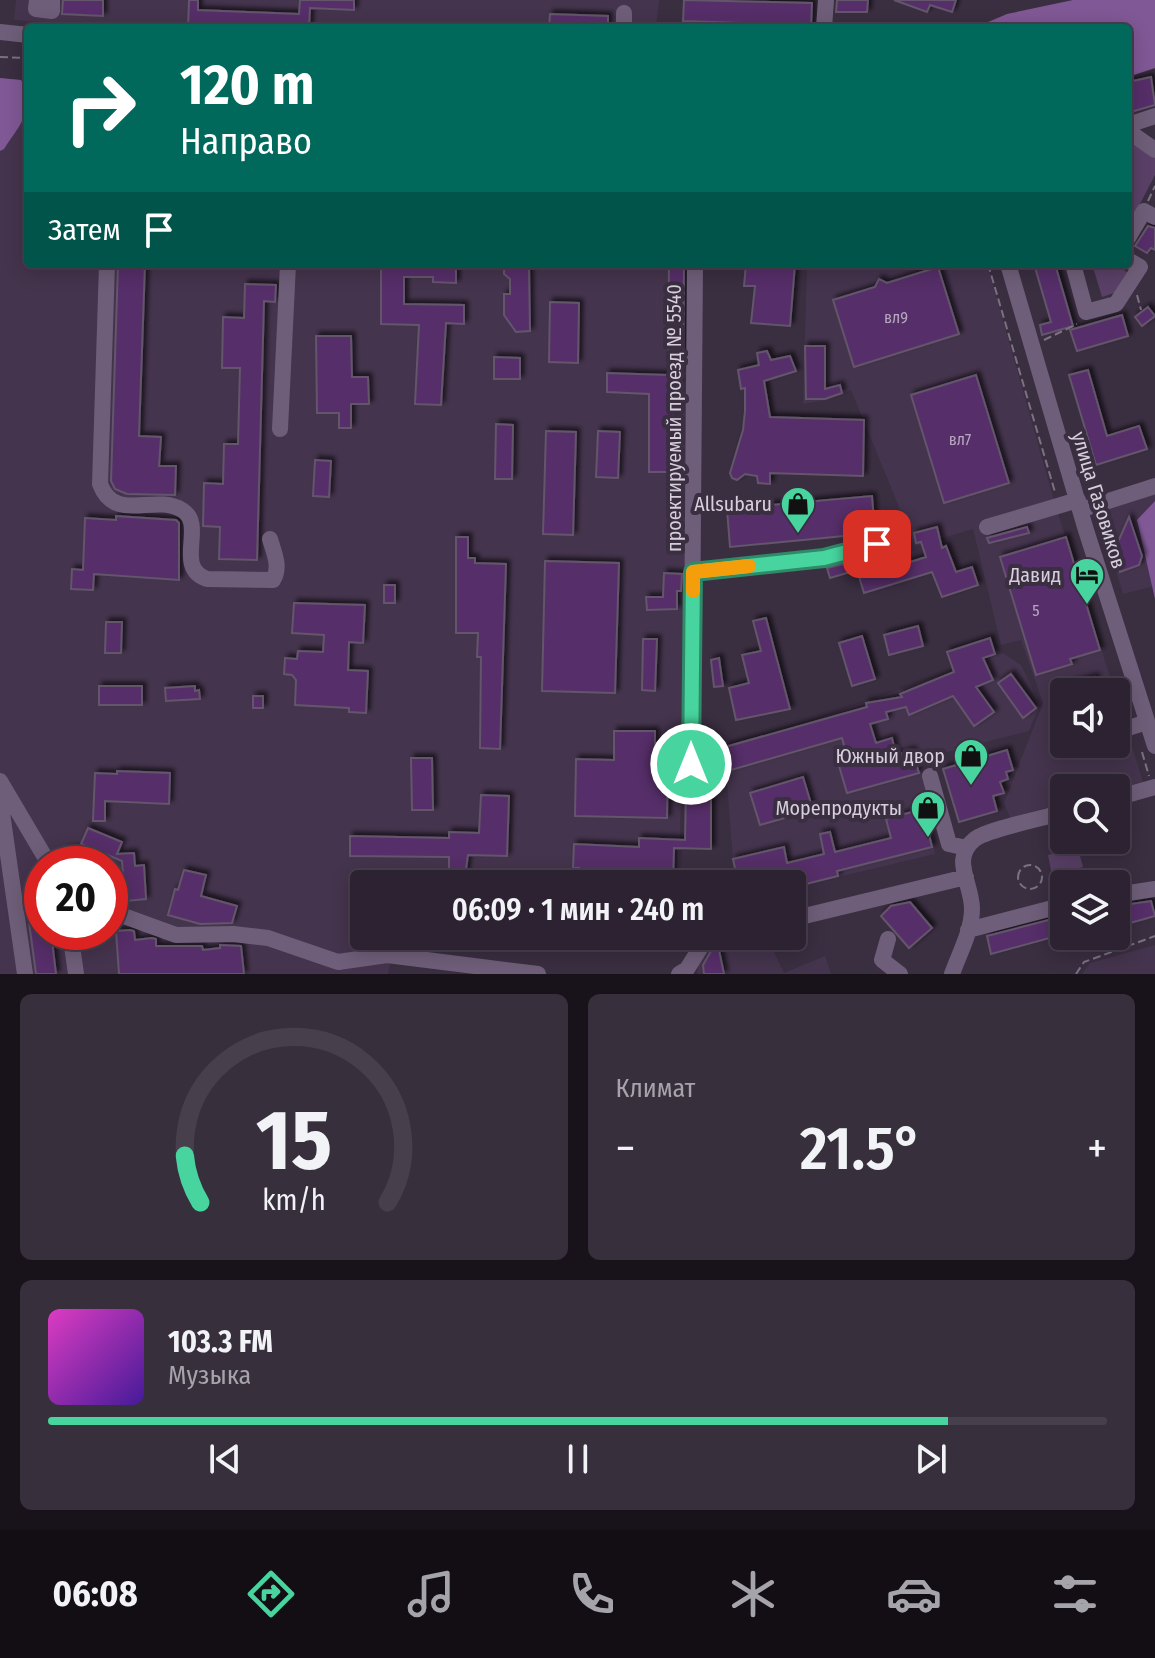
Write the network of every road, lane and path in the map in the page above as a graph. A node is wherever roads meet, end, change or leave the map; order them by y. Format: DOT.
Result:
graph roads {
  1 [pos="37,0"];
  2 [pos="52,0"];
  3 [pos="826,0"];
  4 [pos="824,24"];
  5 [pos="24,30"];
  6 [pos="0,32"];
  7 [pos="0,57"];
  8 [pos="24,58"];
  9 [pos="1155,116"];
  10 [pos="1132,124"];
  11 [pos="1132,134"];
  12 [pos="1155,150"];
  13 [pos="1155,217"];
  14 [pos="1132,231"];
  15 [pos="1132,262"];
  16 [pos="107,268"];
  17 [pos="288,268"];
  18 [pos="695,268"];
  19 [pos="989,268"];
  20 [pos="1009,268"];
  21 [pos="1074,268"];
  22 [pos="1086,312"];
  23 [pos="1043,341"];
  24 [pos="280,429"];
  25 [pos="1155,486"];
  26 [pos="1052,487"];
  27 [pos="1079,505"];
  28 [pos="987,527"];
  29 [pos="270,539"];
  30 [pos="877,544"];
  31 [pos="693,572"];
  32 [pos="1147,722"];
  33 [pos="1130,727"];
  34 [pos="1155,746"];
  35 [pos="691,764"];
  36 [pos="930,776"];
  37 [pos="0,781"];
  38 [pos="1155,787"];
  39 [pos="1130,794"];
  40 [pos="0,799"];
  41 [pos="1050,816"];
  42 [pos="37,846"];
  43 [pos="963,854"];
  44 [pos="1029,865"];
  45 [pos="966,877"];
  46 [pos="1155,889"];
  47 [pos="1130,893"];
  48 [pos="1050,909"];
  49 [pos="806,916"];
  50 [pos="128,918"];
  51 [pos="968,930"];
  52 [pos="1155,936"];
  53 [pos="888,939"];
  54 [pos="73,950"];
  55 [pos="699,950"];
  56 [pos="25,974"];
  57 [pos="76,974"];
  58 [pos="538,974"];
  59 [pos="679,974"];
  60 [pos="900,974"];
  61 [pos="952,974"];
  62 [pos="1076,974"];
  1 -- 2 [label="street"];
  3 -- 4 [label="street"];
  5 -- 6 [label="street"];
  7 -- 8 [label="path"];
  9 -- 10 [label="street"];
  11 -- 12 [label="street"];
  13 -- 14 [label="street"];
  15 -- 22 [label="street"];
  16 -- 29 [label="street"];
  17 -- 24 [label="street"];
  18 -- 31 [label="street, проектируемый проезд № 5540"];
  19 -- 26 [label="path"];
  20 -- 27 [label="street, улица Газовиков"];
  21 -- 22 [label="street"];
  22 -- 23 [label="path"];
  25 -- 27 [label="street"];
  27 -- 28 [label="street"];
  27 -- 32 [label="street, улица Газовиков"];
  30 -- 31 [label="street"];
  31 -- 35 [label="street, проектируемый проезд № 5540"];
  32 -- 33 [label="street"];
  32 -- 34 [label="street, улица Газовиков"];
  36 -- 43 [label="street"];
  37 -- 42 [label="street"];
  38 -- 39 [label="street"];
  40 -- 56 [label="street"];
  41 -- 43 [label="street"];
  43 -- 45 [label="street"];
  44 -- 44 [label="path"];
  45 -- 49 [label="street"];
  45 -- 51 [label="street"];
  46 -- 47 [label="street"];
  48 -- 51 [label="street"];
  50 -- 58 [label="street"];
  51 -- 61 [label="street"];
  52 -- 62 [label="path"];
  53 -- 60 [label="street"];
  54 -- 57 [label="street"];
  55 -- 59 [label="street"];
}
